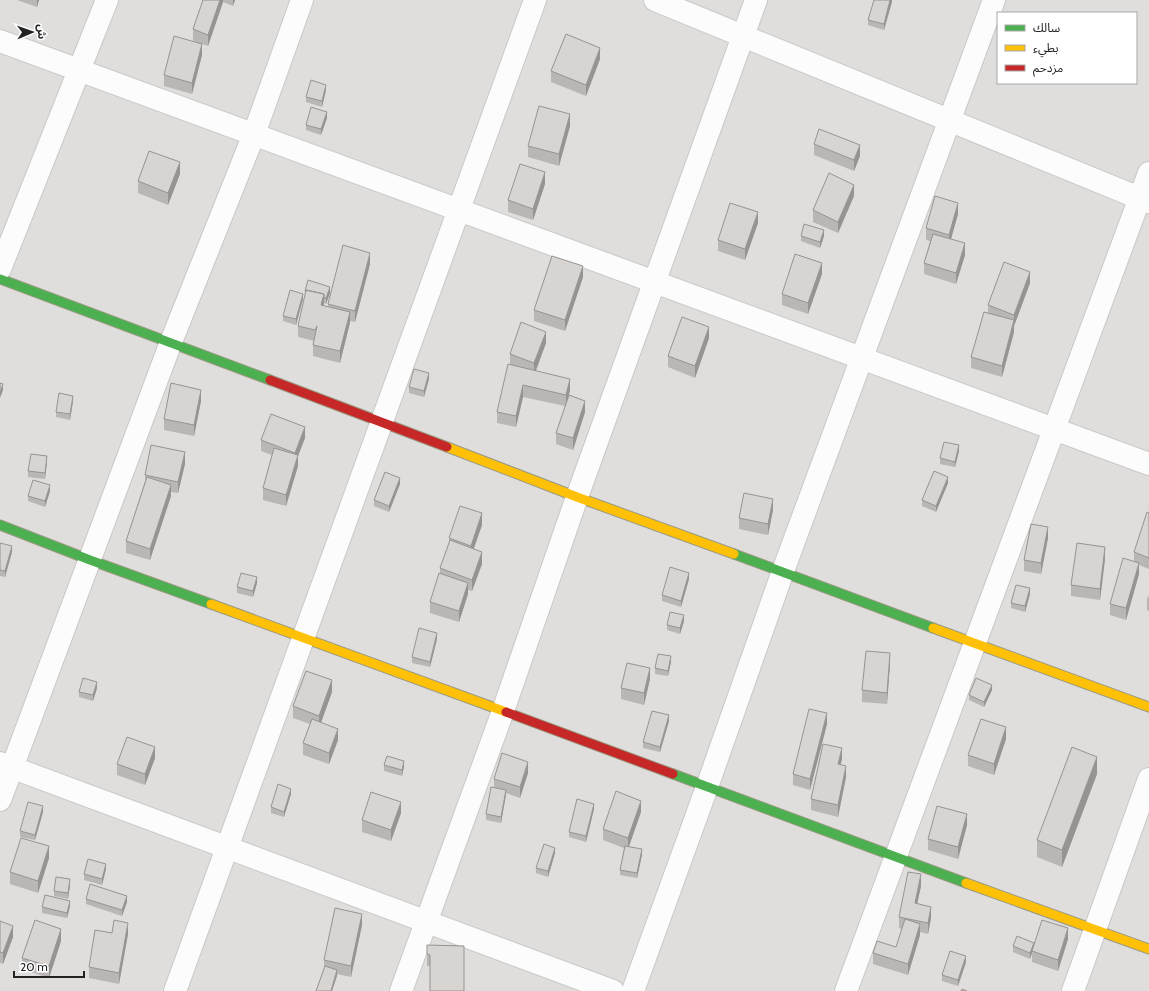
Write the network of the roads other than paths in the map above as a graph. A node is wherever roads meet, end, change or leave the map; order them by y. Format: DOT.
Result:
graph roads {
  1 [pos="107,0"];
  2 [pos="302,0"];
  3 [pos="535,0"];
  4 [pos="655,0"];
  5 [pos="756,0"];
  6 [pos="994,0"];
  7 [pos="743,36"];
  8 [pos="0,41"];
  9 [pos="80,70"];
  10 [pos="949,120"];
  11 [pos="254,134"];
  12 [pos="1149,173"];
  13 [pos="1144,200"];
  14 [pos="459,210"];
  15 [pos="0,269"];
  16 [pos="0,279"];
  17 [pos="654,282"];
  18 [pos="171,342"];
  19 [pos="861,358"];
  20 [pos="382,422"];
  21 [pos="1055,430"];
  22 [pos="1149,464"];
  23 [pos="577,497"];
  24 [pos="0,525"];
  25 [pos="90,560"];
  26 [pos="783,572"];
  27 [pos="305,638"];
  28 [pos="974,642"];
  29 [pos="1149,707"];
  30 [pos="503,711"];
  31 [pos="6,765"];
  32 [pos="1149,779"];
  33 [pos="708,787"];
  34 [pos="0,800"];
  35 [pos="228,848"];
  36 [pos="895,857"];
  37 [pos="426,922"];
  38 [pos="1096,930"];
  39 [pos="1149,949"];
  40 [pos="176,991"];
  41 [pos="401,991"];
  42 [pos="613,991"];
  43 [pos="633,991"];
  44 [pos="846,991"];
  45 [pos="1073,991"];
  1 -- 9 [label="street"];
  2 -- 11 [label="street"];
  3 -- 14 [label="street"];
  4 -- 7 [label="street"];
  5 -- 7 [label="street"];
  6 -- 10 [label="street"];
  7 -- 10 [label="street"];
  7 -- 17 [label="street"];
  8 -- 9 [label="street"];
  9 -- 11 [label="street"];
  9 -- 15 [label="street"];
  10 -- 13 [label="street"];
  10 -- 19 [label="street"];
  11 -- 14 [label="street"];
  11 -- 18 [label="street"];
  12 -- 13 [label="street"];
  13 -- 21 [label="street"];
  14 -- 17 [label="street"];
  14 -- 20 [label="street"];
  16 -- 18 [label="main road"];
  17 -- 19 [label="street"];
  17 -- 23 [label="street"];
  18 -- 20 [label="main road"];
  18 -- 25 [label="street"];
  19 -- 21 [label="street"];
  19 -- 26 [label="street"];
  20 -- 23 [label="main road"];
  20 -- 27 [label="street"];
  21 -- 22 [label="street"];
  21 -- 28 [label="street"];
  23 -- 26 [label="main road"];
  23 -- 30 [label="street"];
  24 -- 25 [label="main road"];
  25 -- 27 [label="main road"];
  25 -- 31 [label="street"];
  26 -- 28 [label="main road"];
  26 -- 33 [label="street"];
  27 -- 30 [label="main road"];
  27 -- 35 [label="street"];
  28 -- 29 [label="main road"];
  28 -- 36 [label="street"];
  30 -- 33 [label="main road"];
  30 -- 37 [label="street"];
  31 -- 34 [label="street"];
  31 -- 35 [label="street"];
  32 -- 38 [label="street"];
  33 -- 36 [label="main road"];
  33 -- 43 [label="street"];
  35 -- 37 [label="street"];
  35 -- 40 [label="street"];
  36 -- 38 [label="main road"];
  36 -- 44 [label="street"];
  37 -- 41 [label="street"];
  37 -- 42 [label="street"];
  38 -- 39 [label="main road"];
  38 -- 45 [label="street"];
}
